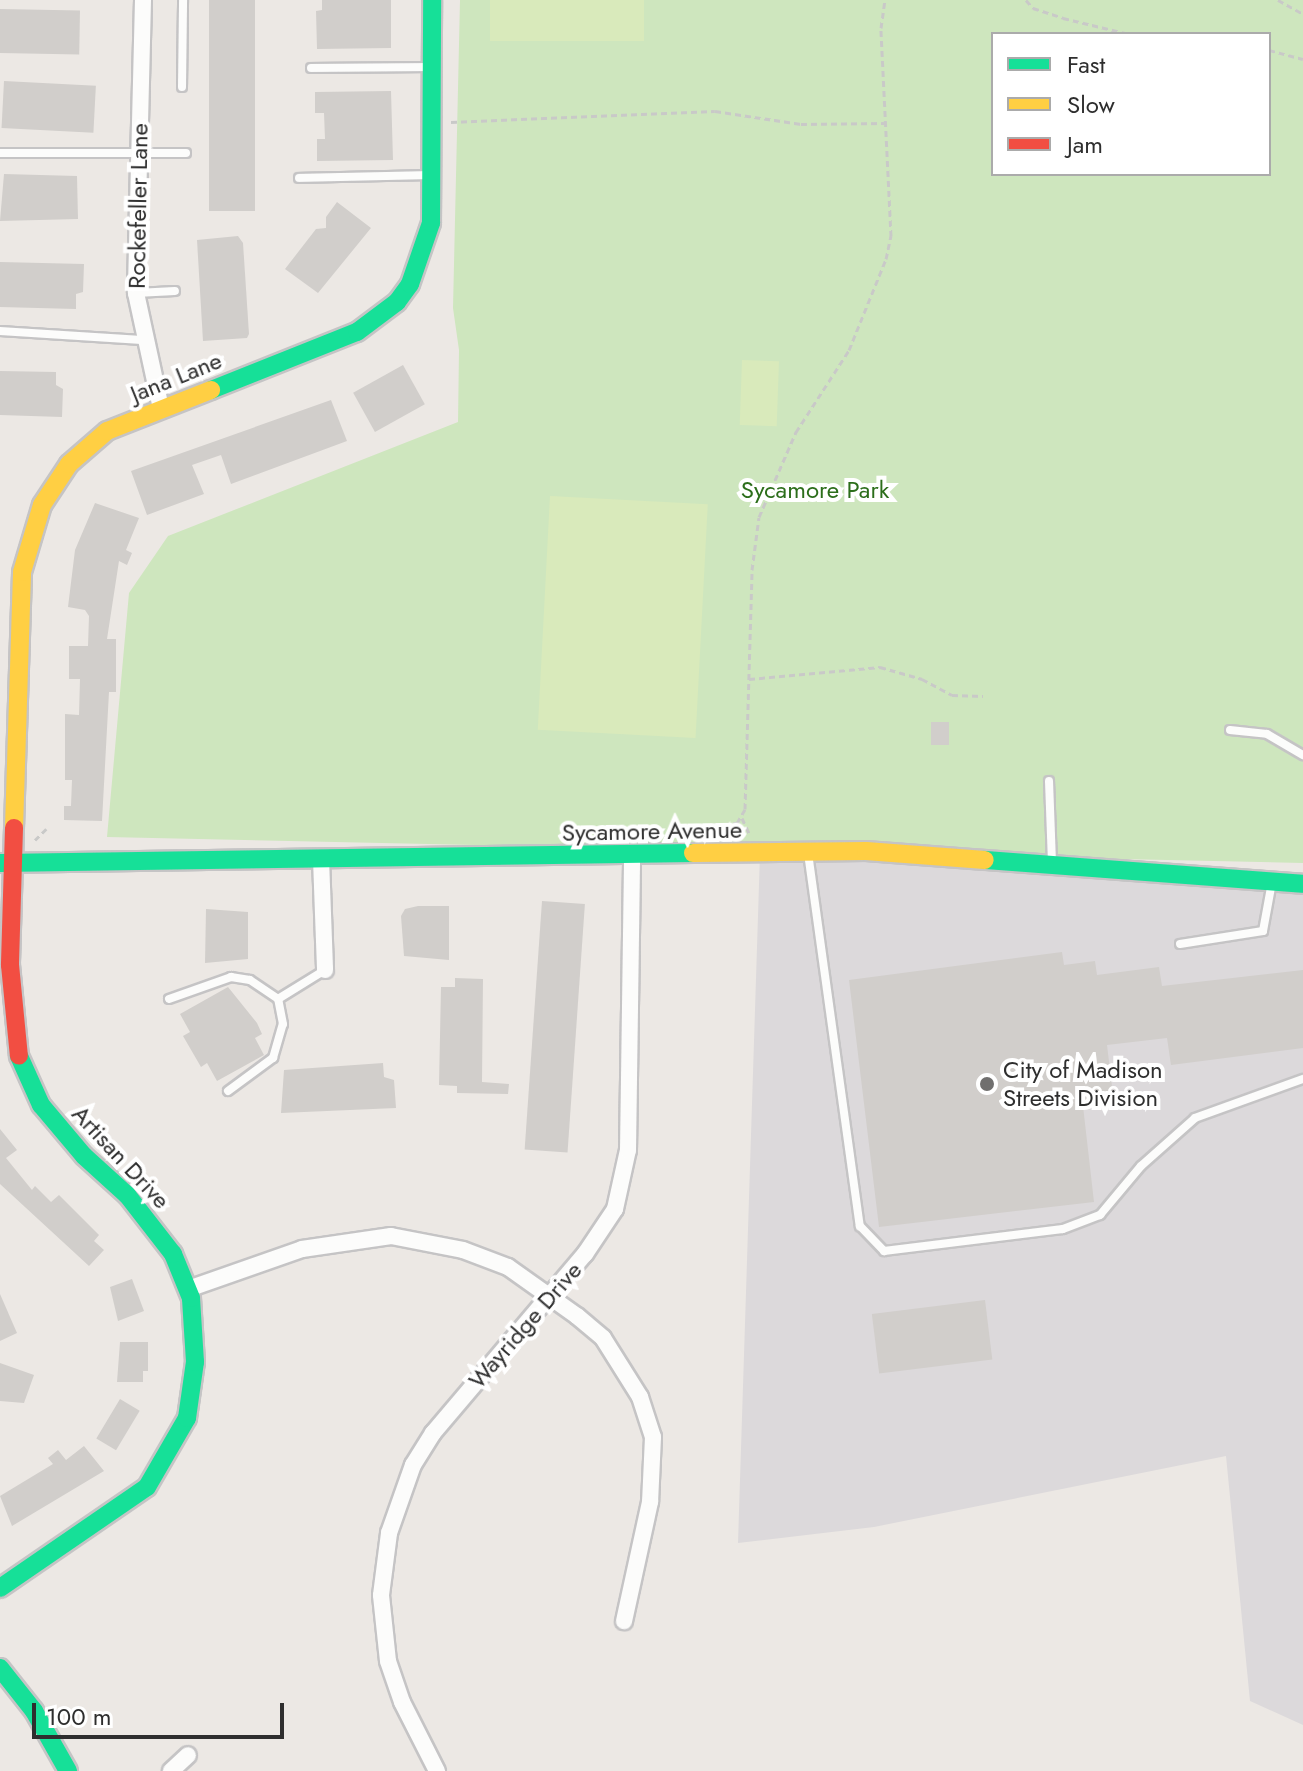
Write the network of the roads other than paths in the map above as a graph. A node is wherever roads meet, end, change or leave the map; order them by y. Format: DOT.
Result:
graph roads {
  1 [pos="143,0"];
  2 [pos="183,0"];
  3 [pos="432,0"];
  4 [pos="432,67"];
  5 [pos="311,68"];
  6 [pos="182,87"];
  7 [pos="0,153"];
  8 [pos="186,153"];
  9 [pos="138,155"];
  10 [pos="433,175"];
  11 [pos="299,178"];
  12 [pos="175,291"];
  13 [pos="136,293"];
  14 [pos="0,331"];
  15 [pos="142,340"];
  16 [pos="161,409"];
  17 [pos="1230,730"];
  18 [pos="1303,755"];
  19 [pos="1049,781"];
  20 [pos="808,852"];
  21 [pos="632,856"];
  22 [pos="321,859"];
  23 [pos="8,863"];
  24 [pos="1052,863"];
  25 [pos="1272,882"];
  26 [pos="1303,884"];
  27 [pos="1180,944"];
  28 [pos="325,970"];
  29 [pos="169,999"];
  30 [pos="278,999"];
  31 [pos="1303,1079"];
  32 [pos="228,1091"];
  33 [pos="188,1289"];
  34 [pos="549,1295"];
  35 [pos="0,1588"];
  36 [pos="624,1621"];
  37 [pos="0,1668"];
  38 [pos="188,1755"];
  39 [pos="68,1771"];
  40 [pos="171,1771"];
  41 [pos="437,1771"];
  1 -- 9 [label="street, Rockefeller Lane"];
  2 -- 6 [label="lane"];
  3 -- 4 [label="street, Jana Lane"];
  4 -- 5 [label="lane"];
  4 -- 10 [label="street, Jana Lane"];
  7 -- 9 [label="lane"];
  8 -- 9 [label="lane"];
  9 -- 13 [label="street, Rockefeller Lane"];
  10 -- 11 [label="lane"];
  10 -- 16 [label="street, Jana Lane"];
  12 -- 13 [label="lane"];
  13 -- 15 [label="street, Rockefeller Lane"];
  14 -- 15 [label="lane"];
  15 -- 16 [label="street, Rockefeller Lane"];
  16 -- 23 [label="street, Jana Lane"];
  17 -- 18 [label="lane"];
  19 -- 24 [label="lane"];
  20 -- 21 [label="street, Sycamore Avenue"];
  20 -- 24 [label="street, Sycamore Avenue"];
  20 -- 31 [label="lane"];
  21 -- 22 [label="street, Sycamore Avenue"];
  21 -- 34 [label="street, Wayridge Drive"];
  22 -- 23 [label="street, Sycamore Avenue"];
  22 -- 28 [label="street"];
  23 -- 33 [label="street, Artisan Drive"];
  24 -- 25 [label="street, Sycamore Avenue"];
  25 -- 26 [label="street, Sycamore Avenue"];
  25 -- 27 [label="lane"];
  28 -- 30 [label="lane"];
  29 -- 30 [label="lane"];
  30 -- 32 [label="lane"];
  33 -- 34 [label="street"];
  33 -- 35 [label="street, Artisan Drive"];
  34 -- 36 [label="street"];
  34 -- 41 [label="street, Wayridge Drive"];
  37 -- 39 [label="street"];
  38 -- 40 [label="street"];
}
